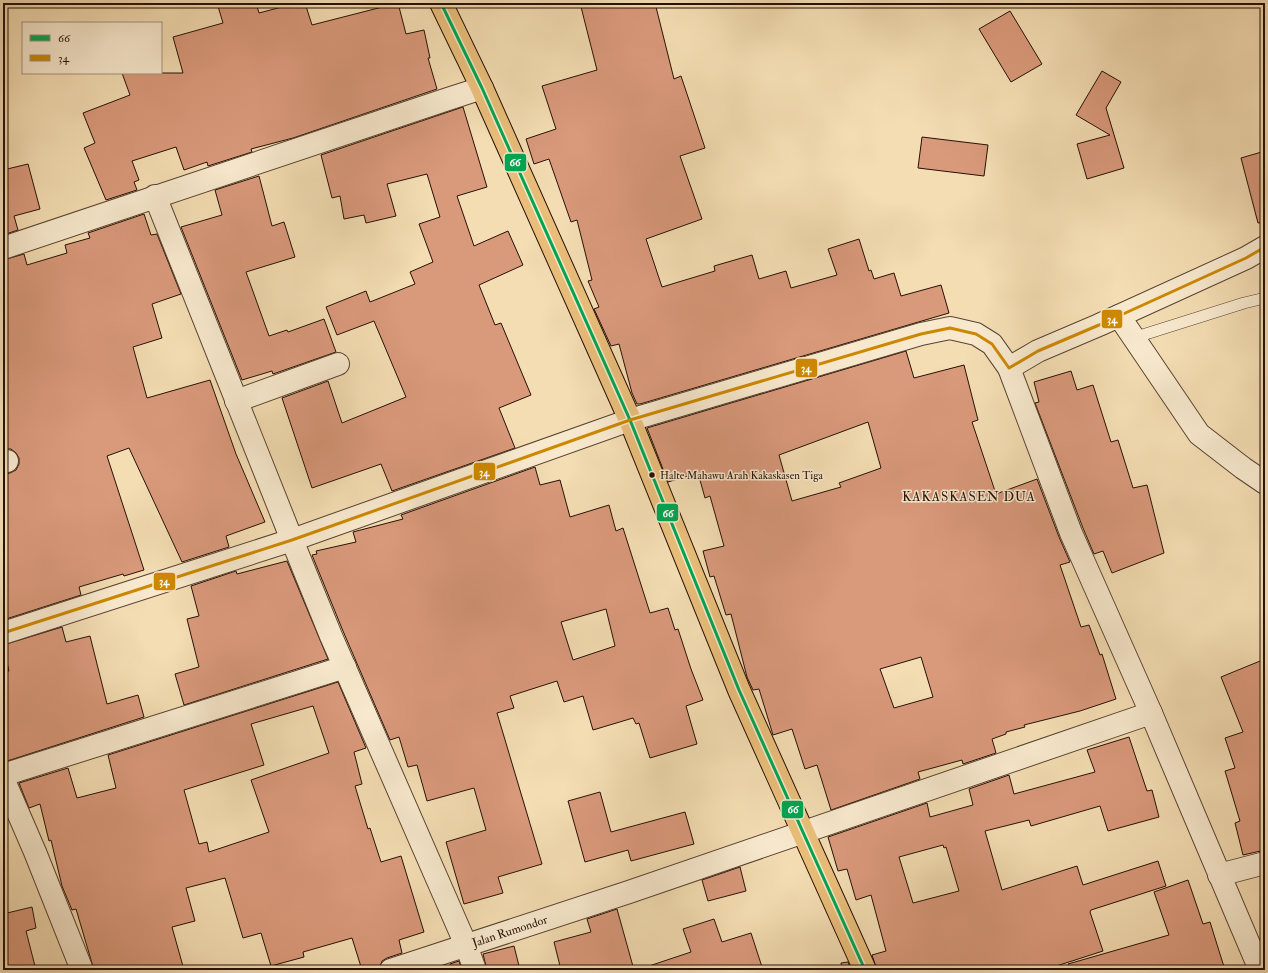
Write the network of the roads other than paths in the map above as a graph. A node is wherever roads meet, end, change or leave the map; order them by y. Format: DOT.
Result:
graph roads {
  1 [pos="440,3"];
  2 [pos="482,88"];
  3 [pos="155,196"];
  4 [pos="1265,247"];
  5 [pos="3,248"];
  6 [pos="1265,298"];
  7 [pos="1119,316"];
  8 [pos="1133,338"];
  9 [pos="338,364"];
  10 [pos="1009,368"];
  11 [pos="236,401"];
  12 [pos="630,420"];
  13 [pos="1265,483"];
  14 [pos="292,540"];
  15 [pos="3,632"];
  16 [pos="345,667"];
  17 [pos="1151,713"];
  18 [pos="3,776"];
  19 [pos="804,833"];
  20 [pos="1265,863"];
  21 [pos="1219,875"];
  22 [pos="466,946"];
  23 [pos="82,970"];
  24 [pos="391,970"];
  25 [pos="475,970"];
  26 [pos="865,970"];
  27 [pos="1260,970"];
  1 -- 2 [label="highway"];
  2 -- 3 [label="street"];
  2 -- 12 [label="highway"];
  3 -- 5 [label="street"];
  3 -- 11 [label="street"];
  4 -- 7 [label="street"];
  6 -- 8 [label="lane"];
  7 -- 8 [label="street"];
  7 -- 10 [label="street"];
  8 -- 13 [label="street"];
  9 -- 11 [label="street"];
  10 -- 12 [label="street"];
  10 -- 17 [label="street"];
  11 -- 14 [label="street"];
  12 -- 14 [label="street"];
  12 -- 19 [label="highway"];
  14 -- 15 [label="street"];
  14 -- 16 [label="street"];
  16 -- 18 [label="street"];
  16 -- 22 [label="street"];
  17 -- 19 [label="street, Jalan Rumondor"];
  17 -- 21 [label="street"];
  18 -- 23 [label="street"];
  19 -- 22 [label="street, Jalan Rumondor"];
  19 -- 26 [label="highway"];
  20 -- 21 [label="street"];
  21 -- 27 [label="street"];
  22 -- 24 [label="street, Jalan Rumondor"];
  22 -- 25 [label="street"];
}
